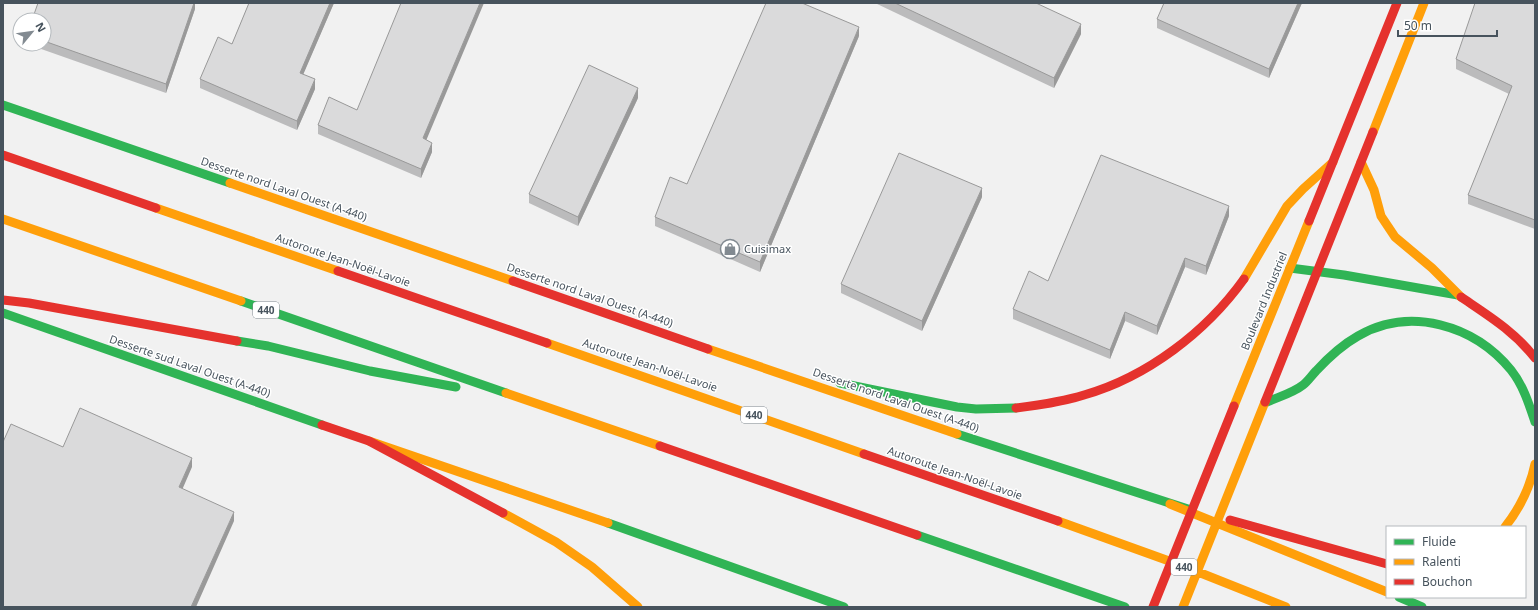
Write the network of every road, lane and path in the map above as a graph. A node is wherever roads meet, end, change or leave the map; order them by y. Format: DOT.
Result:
graph roads {
  1 [pos="1396,3"];
  2 [pos="1424,3"];
  3 [pos="3,105"];
  4 [pos="3,155"];
  5 [pos="1333,162"];
  6 [pos="1361,162"];
  7 [pos="3,219"];
  8 [pos="1290,268"];
  9 [pos="1318,272"];
  10 [pos="1458,295"];
  11 [pos="3,300"];
  12 [pos="3,313"];
  13 [pos="1535,358"];
  14 [pos="758,366"];
  15 [pos="530,401"];
  16 [pos="1265,403"];
  17 [pos="1535,422"];
  18 [pos="369,441"];
  19 [pos="1535,464"];
  20 [pos="1506,526"];
  21 [pos="1240,527"];
  22 [pos="1386,564"];
  23 [pos="1386,592"];
  24 [pos="1401,598"];
  25 [pos="638,607"];
  26 [pos="844,607"];
  27 [pos="1125,607"];
  28 [pos="1153,607"];
  29 [pos="1183,607"];
  30 [pos="1286,607"];
  31 [pos="1422,607"];
  1 -- 5 [label="main road, Boulevard Industriel"];
  2 -- 6 [label="main road"];
  3 -- 14 [label="main road, Desserte nord Laval Ouest (A-440)"];
  4 -- 30 [label="main road, Autoroute Jean-Noël-Lavoie / 440"];
  5 -- 8 [label="main road, Boulevard Industriel"];
  5 -- 14 [label="main road"];
  6 -- 9 [label="main road"];
  6 -- 10 [label="main road"];
  7 -- 15 [label="main road, 440"];
  8 -- 9 [label="main road"];
  8 -- 28 [label="main road, Boulevard Industriel"];
  9 -- 10 [label="main road"];
  9 -- 16 [label="main road"];
  10 -- 13 [label="main road"];
  11 -- 15 [label="main road"];
  12 -- 18 [label="main road, Desserte sud Laval Ouest (A-440)"];
  14 -- 21 [label="main road, Desserte nord Laval Ouest (A-440)"];
  15 -- 27 [label="main road, 440"];
  16 -- 17 [label="main road"];
  16 -- 29 [label="main road"];
  18 -- 25 [label="main road"];
  18 -- 26 [label="main road"];
  19 -- 20 [label="main road"];
  21 -- 22 [label="main road"];
  21 -- 23 [label="main road"];
  24 -- 31 [label="main road"];
}
